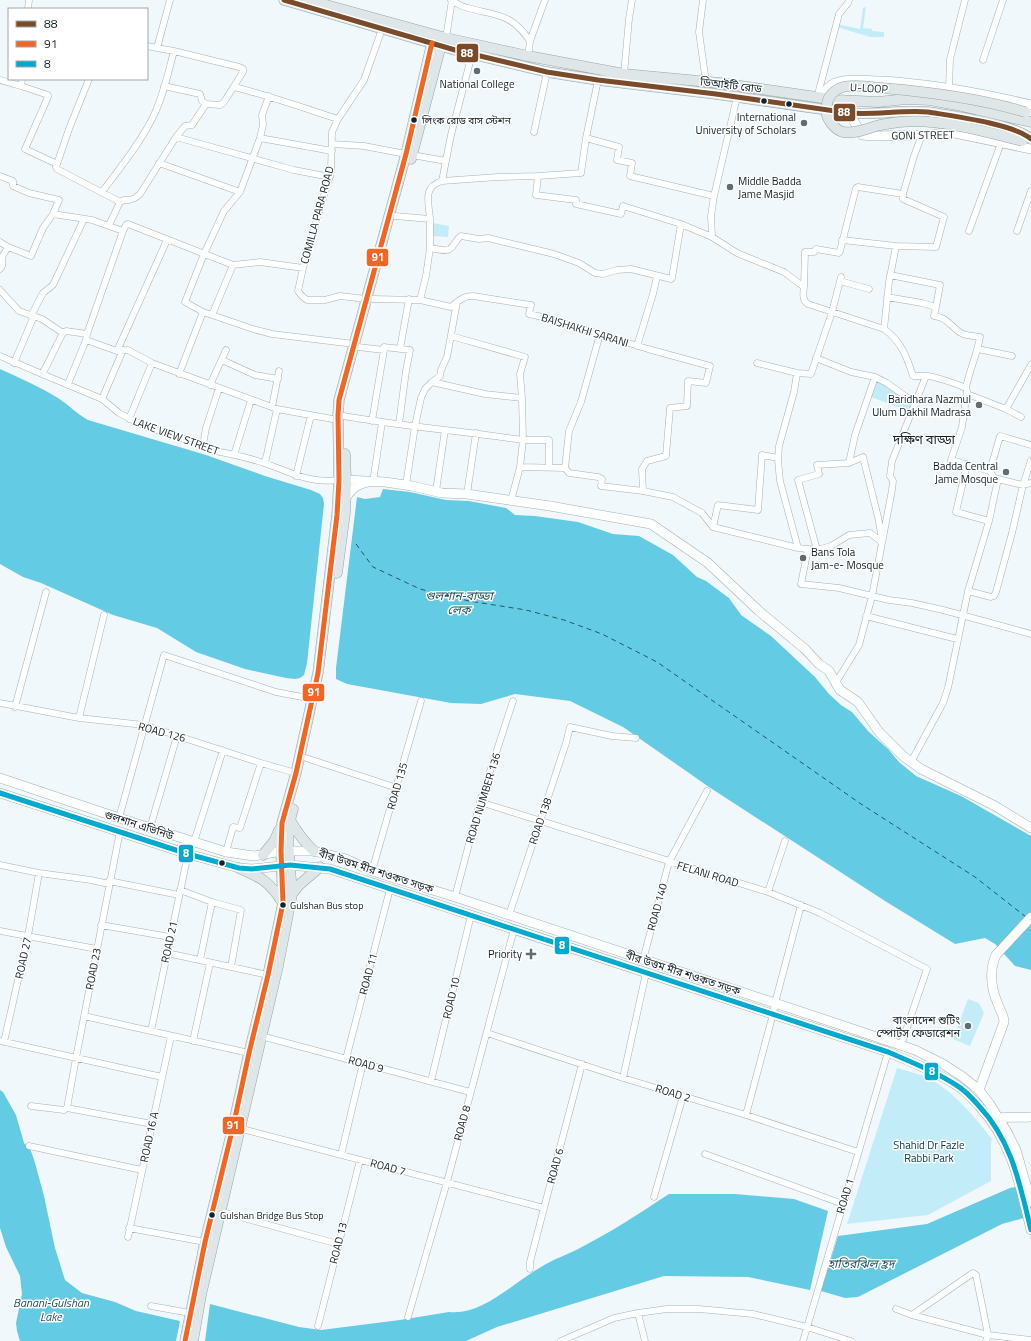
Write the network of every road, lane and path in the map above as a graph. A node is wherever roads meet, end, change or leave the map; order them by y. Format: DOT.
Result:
graph roads {
  1 [pos="170,0"];
  2 [pos="284,0"];
  3 [pos="308,0"];
  4 [pos="452,0"];
  5 [pos="545,0"];
  6 [pos="632,0"];
  7 [pos="703,0"];
  8 [pos="849,0"];
  9 [pos="966,0"];
  10 [pos="1003,0"];
  11 [pos="382,29"];
  12 [pos="438,40"];
  13 [pos="530,41"];
  14 [pos="148,46"];
  15 [pos="157,48"];
  16 [pos="174,51"];
  17 [pos="472,54"];
  18 [pos="527,56"];
  19 [pos="983,60"];
  20 [pos="524,66"];
  21 [pos="548,72"];
  22 [pos="624,74"];
  23 [pos="0,80"];
  24 [pos="22,80"];
  25 [pos="89,80"];
  26 [pos="598,80"];
  27 [pos="706,82"];
  28 [pos="21,86"];
  29 [pos="164,86"];
  30 [pos="234,87"];
  31 [pos="949,88"];
  32 [pos="269,96"];
  33 [pos="737,97"];
  34 [pos="819,98"];
  35 [pos="206,104"];
  36 [pos="1029,111"];
  37 [pos="849,113"];
  38 [pos="338,119"];
  39 [pos="1031,122"];
  40 [pos="534,132"];
  41 [pos="922,135"];
  42 [pos="176,137"];
  43 [pos="260,138"];
  44 [pos="586,138"];
  45 [pos="1028,141"];
  46 [pos="1001,143"];
  47 [pos="332,144"];
  48 [pos="1031,149"];
  49 [pos="332,151"];
  50 [pos="409,155"];
  51 [pos="253,159"];
  52 [pos="446,161"];
  53 [pos="159,163"];
  54 [pos="57,164"];
  55 [pos="0,176"];
  56 [pos="538,176"];
  57 [pos="330,177"];
  58 [pos="442,181"];
  59 [pos="1031,191"];
  60 [pos="102,192"];
  61 [pos="240,192"];
  62 [pos="903,194"];
  63 [pos="714,196"];
  64 [pos="120,202"];
  65 [pos="53,214"];
  66 [pos="395,216"];
  67 [pos="84,219"];
  68 [pos="430,219"];
  69 [pos="681,224"];
  70 [pos="108,225"];
  71 [pos="123,231"];
  72 [pos="969,231"];
  73 [pos="1017,231"];
  74 [pos="712,237"];
  75 [pos="167,240"];
  76 [pos="842,240"];
  77 [pos="0,242"];
  78 [pos="896,246"];
  79 [pos="8,247"];
  80 [pos="430,248"];
  81 [pos="204,254"];
  82 [pos="233,265"];
  83 [pos="303,268"];
  84 [pos="0,269"];
  85 [pos="890,275"];
  86 [pos="657,276"];
  87 [pos="804,287"];
  88 [pos="869,289"];
  89 [pos="0,290"];
  90 [pos="887,297"];
  91 [pos="370,299"];
  92 [pos="409,300"];
  93 [pos="420,300"];
  94 [pos="457,302"];
  95 [pos="936,307"];
  96 [pos="203,312"];
  97 [pos="832,312"];
  98 [pos="212,315"];
  99 [pos="32,316"];
  100 [pos="884,329"];
  101 [pos="63,333"];
  102 [pos="600,334"];
  103 [pos="451,336"];
  104 [pos="87,337"];
  105 [pos="356,345"];
  106 [pos="637,346"];
  107 [pos="400,349"];
  108 [pos="978,349"];
  109 [pos="226,350"];
  110 [pos="384,350"];
  111 [pos="120,351"];
  112 [pos="0,356"];
  113 [pos="1012,356"];
  114 [pos="816,358"];
  115 [pos="222,360"];
  116 [pos="14,363"];
  117 [pos="152,363"];
  118 [pos="757,363"];
  119 [pos="1031,365"];
  120 [pos="279,371"];
  121 [pos="797,373"];
  122 [pos="42,374"];
  123 [pos="179,374"];
  124 [pos="926,376"];
  125 [pos="874,377"];
  126 [pos="278,380"];
  127 [pos="432,382"];
  128 [pos="68,384"];
  129 [pos="210,385"];
  130 [pos="219,388"];
  131 [pos="967,391"];
  132 [pos="522,398"];
  133 [pos="102,399"];
  134 [pos="251,400"];
  135 [pos="916,404"];
  136 [pos="275,408"];
  137 [pos="1006,409"];
  138 [pos="311,415"];
  139 [pos="339,417"];
  140 [pos="1021,417"];
  141 [pos="129,419"];
  142 [pos="372,421"];
  143 [pos="382,422"];
  144 [pos="399,424"];
  145 [pos="415,426"];
  146 [pos="445,430"];
  147 [pos="476,433"];
  148 [pos="523,440"];
  149 [pos="203,445"];
  150 [pos="1031,445"];
  151 [pos="234,455"];
  152 [pos="778,458"];
  153 [pos="1031,460"];
  154 [pos="265,463"];
  155 [pos="849,463"];
  156 [pos="967,464"];
  157 [pos="520,467"];
  158 [pos="549,468"];
  159 [pos="565,468"];
  160 [pos="990,470"];
  161 [pos="296,476"];
  162 [pos="998,479"];
  163 [pos="342,480"];
  164 [pos="371,482"];
  165 [pos="1031,483"];
  166 [pos="406,485"];
  167 [pos="1023,485"];
  168 [pos="436,491"];
  169 [pos="644,491"];
  170 [pos="466,494"];
  171 [pos="345,499"];
  172 [pos="511,500"];
  173 [pos="989,521"];
  174 [pos="713,527"];
  175 [pos="882,542"];
  176 [pos="798,548"];
  177 [pos="808,549"];
  178 [pos="817,550"];
  179 [pos="968,591"];
  180 [pos="46,592"];
  181 [pos="872,596"];
  182 [pos="104,614"];
  183 [pos="866,616"];
  184 [pos="963,616"];
  185 [pos="1031,634"];
  186 [pos="958,639"];
  187 [pos="835,684"];
  188 [pos="313,699"];
  189 [pos="513,700"];
  190 [pos="421,702"];
  191 [pos="0,704"];
  192 [pos="15,707"];
  193 [pos="79,718"];
  194 [pos="144,725"];
  195 [pos="177,736"];
  196 [pos="636,738"];
  197 [pos="223,750"];
  198 [pos="306,758"];
  199 [pos="911,762"];
  200 [pos="261,763"];
  201 [pos="296,773"];
  202 [pos="0,778"];
  203 [pos="397,788"];
  204 [pos="707,791"];
  205 [pos="0,793"];
  206 [pos="480,802"];
  207 [pos="119,818"];
  208 [pos="286,821"];
  209 [pos="539,822"];
  210 [pos="150,828"];
  211 [pos="1031,828"];
  212 [pos="120,831"];
  213 [pos="785,841"];
  214 [pos="194,842"];
  215 [pos="285,851"];
  216 [pos="314,851"];
  217 [pos="226,852"];
  218 [pos="188,854"];
  219 [pos="262,855"];
  220 [pos="669,862"];
  221 [pos="0,865"];
  222 [pos="286,865"];
  223 [pos="320,867"];
  224 [pos="239,868"];
  225 [pos="372,871"];
  226 [pos="39,873"];
  227 [pos="109,883"];
  228 [pos="390,889"];
  229 [pos="180,892"];
  230 [pos="768,892"];
  231 [pos="292,894"];
  232 [pos="455,897"];
  233 [pos="212,902"];
  234 [pos="283,903"];
  235 [pos="802,905"];
  236 [pos="509,914"];
  237 [pos="470,915"];
  238 [pos="1031,917"];
  239 [pos="101,925"];
  240 [pos="1031,925"];
  241 [pos="514,929"];
  242 [pos="0,930"];
  243 [pos="28,936"];
  244 [pos="170,937"];
  245 [pos="97,949"];
  246 [pos="167,953"];
  247 [pos="998,956"];
  248 [pos="200,960"];
  249 [pos="643,960"];
  250 [pos="210,963"];
  251 [pos="231,967"];
  252 [pos="646,973"];
  253 [pos="268,975"];
  254 [pos="775,1002"];
  255 [pos="773,1014"];
  256 [pos="84,1016"];
  257 [pos="151,1031"];
  258 [pos="487,1033"];
  259 [pos="171,1036"];
  260 [pos="261,1036"];
  261 [pos="2,1041"];
  262 [pos="193,1041"];
  263 [pos="901,1045"];
  264 [pos="888,1052"];
  265 [pos="249,1053"];
  266 [pos="76,1058"];
  267 [pos="346,1059"];
  268 [pos="363,1063"];
  269 [pos="582,1064"];
  270 [pos="162,1077"];
  271 [pos="623,1078"];
  272 [pos="431,1081"];
  273 [pos="979,1090"];
  274 [pos="470,1092"];
  275 [pos="683,1096"];
  276 [pos="31,1106"];
  277 [pos="67,1108"];
  278 [pos="746,1116"];
  279 [pos="1031,1117"];
  280 [pos="995,1119"];
  281 [pos="152,1124"];
  282 [pos="236,1128"];
  283 [pos="29,1146"];
  284 [pos="858,1152"];
  285 [pos="705,1154"];
  286 [pos="341,1155"];
  287 [pos="360,1160"];
  288 [pos="142,1170"];
  289 [pos="1022,1181"];
  290 [pos="447,1182"];
  291 [pos="654,1197"];
  292 [pos="1031,1202"];
  293 [pos="843,1204"];
  294 [pos="544,1208"];
  295 [pos="216,1210"];
  296 [pos="129,1228"];
  297 [pos="1031,1229"];
  298 [pos="128,1237"];
  299 [pos="205,1242"];
  300 [pos="338,1244"];
  301 [pos="530,1269"];
  302 [pos="151,1306"];
  303 [pos="896,1309"];
  304 [pos="190,1313"];
  305 [pos="638,1313"];
  306 [pos="912,1315"];
  307 [pos="408,1317"];
  308 [pos="318,1326"];
  309 [pos="807,1327"];
  310 [pos="987,1338"];
  311 [pos="1014,1340"];
  312 [pos="1031,1340"];
  313 [pos="185,1341"];
  314 [pos="192,1341"];
  315 [pos="561,1341"];
  316 [pos="646,1341"];
  317 [pos="803,1341"];
  318 [pos="851,1341"];
  1 -- 15 [label="street"];
  2 -- 11 [label="main road"];
  3 -- 12 [label="main road"];
  4 -- 12 [label="street"];
  4 -- 13 [label="street"];
  5 -- 13 [label="street"];
  6 -- 22 [label="street"];
  7 -- 27 [label="street"];
  8 -- 34 [label="street"];
  9 -- 31 [label="street"];
  10 -- 19 [label="street"];
  11 -- 12 [label="main road"];
  11 -- 38 [label="street, COMILLA PARA ROAD"];
  12 -- 17 [label="main road, ডিআইটি রোড"];
  12 -- 18 [label="main road, ডিআইটি রোড"];
  12 -- 50 [label="main road"];
  13 -- 18 [label="street"];
  14 -- 15 [label="street"];
  15 -- 16 [label="street"];
  16 -- 29 [label="street"];
  16 -- 30 [label="street"];
  17 -- 20 [label="main road, ডিআইটি রোড"];
  17 -- 52 [label="street"];
  18 -- 20 [label="main road"];
  18 -- 22 [label="main road, ডিআইটি রোড"];
  20 -- 21 [label="main road, ডিআইটি রোড"];
  21 -- 26 [label="main road, ডিআইটি রোড"];
  21 -- 40 [label="street"];
  22 -- 27 [label="main road, ডিআইটি রোড"];
  23 -- 28 [label="street"];
  24 -- 28 [label="street"];
  25 -- 54 [label="street"];
  26 -- 33 [label="main road, ডিআইটি রোড"];
  26 -- 44 [label="street"];
  27 -- 34 [label="main road, ডিআইটি রোড"];
  28 -- 54 [label="street"];
  29 -- 35 [label="street"];
  29 -- 60 [label="street"];
  30 -- 32 [label="street"];
  30 -- 35 [label="street"];
  31 -- 34 [label="main road"];
  31 -- 36 [label="main road"];
  32 -- 38 [label="street"];
  32 -- 43 [label="street"];
  33 -- 37 [label="main road, ডিআইটি রোড"];
  33 -- 63 [label="street"];
  34 -- 39 [label="main road, ডিআইটি রোড"];
  35 -- 42 [label="street"];
  36 -- 45 [label="main road, U-LOOP, bridge"];
  37 -- 41 [label="main road, GONI STREET"];
  37 -- 45 [label="main road, ডিআইটি রোড"];
  38 -- 47 [label="street, COMILLA PARA ROAD"];
  41 -- 46 [label="main road, GONI STREET"];
  41 -- 62 [label="street"];
  42 -- 51 [label="street"];
  42 -- 53 [label="street"];
  43 -- 49 [label="street"];
  43 -- 51 [label="street"];
  44 -- 56 [label="street"];
  44 -- 63 [label="street"];
  46 -- 48 [label="main road, GONI STREET"];
  46 -- 72 [label="street"];
  47 -- 49 [label="street, COMILLA PARA ROAD"];
  47 -- 50 [label="street"];
  49 -- 57 [label="street, COMILLA PARA ROAD"];
  50 -- 52 [label="street"];
  50 -- 66 [label="main road"];
  50 -- 91 [label="main road"];
  51 -- 57 [label="street"];
  51 -- 61 [label="street"];
  52 -- 58 [label="street"];
  53 -- 61 [label="street"];
  53 -- 64 [label="street"];
  54 -- 60 [label="street"];
  55 -- 65 [label="street"];
  56 -- 58 [label="street"];
  56 -- 69 [label="street"];
  57 -- 83 [label="street, COMILLA PARA ROAD"];
  58 -- 68 [label="street"];
  59 -- 73 [label="street"];
  60 -- 64 [label="street"];
  61 -- 81 [label="street"];
  62 -- 76 [label="street"];
  62 -- 78 [label="street"];
  63 -- 74 [label="street"];
  64 -- 70 [label="street"];
  65 -- 67 [label="street"];
  65 -- 79 [label="street"];
  66 -- 68 [label="street"];
  66 -- 91 [label="main road"];
  67 -- 70 [label="street"];
  67 -- 99 [label="street"];
  68 -- 80 [label="street"];
  69 -- 74 [label="street"];
  69 -- 86 [label="street"];
  70 -- 71 [label="street"];
  71 -- 75 [label="street"];
  71 -- 104 [label="street"];
  74 -- 87 [label="street"];
  75 -- 81 [label="street"];
  75 -- 111 [label="street"];
  76 -- 78 [label="street"];
  76 -- 87 [label="street"];
  77 -- 79 [label="street"];
  78 -- 85 [label="street"];
  79 -- 84 [label="street"];
  80 -- 86 [label="street"];
  80 -- 93 [label="street"];
  81 -- 82 [label="street"];
  81 -- 96 [label="street"];
  82 -- 83 [label="street"];
  82 -- 98 [label="street"];
  83 -- 91 [label="street, COMILLA PARA ROAD"];
  85 -- 90 [label="street"];
  85 -- 95 [label="street"];
  86 -- 106 [label="street"];
  87 -- 97 [label="street"];
  88 -- 97 [label="street"];
  89 -- 99 [label="street"];
  90 -- 95 [label="street"];
  90 -- 100 [label="street"];
  91 -- 92 [label="street"];
  91 -- 105 [label="main road"];
  92 -- 93 [label="street"];
  92 -- 107 [label="street"];
  93 -- 94 [label="street, BAISHAKHI SARANI"];
  94 -- 102 [label="street, BAISHAKHI SARANI"];
  94 -- 103 [label="street"];
  95 -- 108 [label="street"];
  96 -- 98 [label="street"];
  96 -- 123 [label="street"];
  97 -- 100 [label="street"];
  97 -- 114 [label="street"];
  98 -- 105 [label="street"];
  99 -- 101 [label="street"];
  99 -- 116 [label="street"];
  100 -- 124 [label="street"];
  101 -- 104 [label="street"];
  101 -- 122 [label="street"];
  102 -- 106 [label="street, BAISHAKHI SARANI"];
  102 -- 159 [label="street"];
  103 -- 127 [label="street"];
  103 -- 132 [label="street"];
  104 -- 111 [label="street"];
  104 -- 128 [label="street"];
  105 -- 110 [label="street"];
  105 -- 139 [label="main road"];
  106 -- 169 [label="street, BAISHAKHI SARANI"];
  107 -- 110 [label="street"];
  107 -- 144 [label="street"];
  108 -- 113 [label="street"];
  108 -- 131 [label="street"];
  109 -- 115 [label="street"];
  110 -- 142 [label="street"];
  111 -- 117 [label="street"];
  111 -- 133 [label="street"];
  112 -- 116 [label="street, LAKE VIEW STREET"];
  114 -- 121 [label="street"];
  114 -- 125 [label="street"];
  115 -- 126 [label="street"];
  115 -- 129 [label="street"];
  116 -- 122 [label="street, LAKE VIEW STREET"];
  117 -- 123 [label="street"];
  117 -- 141 [label="street"];
  118 -- 121 [label="street"];
  119 -- 137 [label="street"];
  120 -- 126 [label="street"];
  121 -- 152 [label="street"];
  122 -- 128 [label="street, LAKE VIEW STREET"];
  123 -- 129 [label="street"];
  124 -- 131 [label="street"];
  124 -- 135 [label="street"];
  125 -- 135 [label="street"];
  125 -- 155 [label="street"];
  126 -- 136 [label="street"];
  127 -- 132 [label="street"];
  127 -- 145 [label="street"];
  128 -- 133 [label="street, LAKE VIEW STREET"];
  129 -- 130 [label="street"];
  130 -- 134 [label="street"];
  130 -- 149 [label="street"];
  131 -- 137 [label="street"];
  131 -- 156 [label="street"];
  132 -- 148 [label="street"];
  133 -- 141 [label="street, LAKE VIEW STREET"];
  134 -- 136 [label="street"];
  134 -- 151 [label="street"];
  135 -- 175 [label="street"];
  136 -- 138 [label="street"];
  136 -- 154 [label="street"];
  137 -- 140 [label="street"];
  138 -- 139 [label="street"];
  138 -- 161 [label="street"];
  139 -- 142 [label="street"];
  139 -- 163 [label="main road"];
  141 -- 149 [label="street, LAKE VIEW STREET"];
  142 -- 143 [label="street"];
  143 -- 144 [label="street"];
  143 -- 164 [label="street"];
  144 -- 145 [label="street"];
  145 -- 146 [label="street"];
  145 -- 166 [label="street"];
  146 -- 147 [label="street"];
  146 -- 168 [label="street"];
  147 -- 148 [label="street"];
  147 -- 170 [label="street"];
  148 -- 157 [label="street"];
  148 -- 158 [label="street"];
  149 -- 151 [label="street, LAKE VIEW STREET"];
  150 -- 160 [label="street"];
  151 -- 154 [label="street, LAKE VIEW STREET"];
  152 -- 174 [label="street"];
  152 -- 176 [label="street"];
  153 -- 167 [label="street"];
  154 -- 161 [label="street, LAKE VIEW STREET"];
  155 -- 175 [label="street"];
  155 -- 178 [label="street"];
  156 -- 160 [label="street"];
  156 -- 173 [label="street"];
  157 -- 158 [label="street"];
  157 -- 172 [label="street"];
  158 -- 159 [label="street"];
  159 -- 169 [label="street"];
  160 -- 162 [label="street"];
  161 -- 163 [label="street, LAKE VIEW STREET"];
  162 -- 167 [label="street"];
  162 -- 173 [label="street"];
  163 -- 164 [label="main road"];
  163 -- 171 [label="main road"];
  163 -- 188 [label="main road"];
  164 -- 166 [label="main road"];
  164 -- 171 [label="main road"];
  165 -- 167 [label="street"];
  166 -- 168 [label="main road"];
  167 -- 179 [label="street"];
  168 -- 170 [label="main road"];
  169 -- 174 [label="street"];
  170 -- 172 [label="main road"];
  171 -- 198 [label="main road"];
  172 -- 187 [label="main road"];
  173 -- 179 [label="street"];
  174 -- 176 [label="street"];
  175 -- 178 [label="street"];
  175 -- 181 [label="street"];
  176 -- 177 [label="street"];
  177 -- 178 [label="street"];
  177 -- 181 [label="street"];
  179 -- 184 [label="street"];
  180 -- 192 [label="street"];
  181 -- 183 [label="street"];
  181 -- 184 [label="street"];
  182 -- 193 [label="street"];
  183 -- 186 [label="street"];
  183 -- 187 [label="street"];
  184 -- 185 [label="street"];
  184 -- 186 [label="street"];
  186 -- 199 [label="street"];
  187 -- 199 [label="main road"];
  188 -- 194 [label="street"];
  188 -- 201 [label="main road"];
  189 -- 206 [label="street, ROAD NUMBER 136"];
  190 -- 203 [label="street, ROAD 135"];
  191 -- 192 [label="street, ROAD 126"];
  192 -- 193 [label="street, ROAD 126"];
  193 -- 194 [label="street, ROAD 126"];
  194 -- 195 [label="street, ROAD 126"];
  194 -- 207 [label="street"];
  195 -- 197 [label="street, ROAD 126"];
  195 -- 210 [label="street"];
  196 -- 209 [label="street, ROAD 138"];
  197 -- 200 [label="street, ROAD 126"];
  197 -- 214 [label="street"];
  198 -- 203 [label="street"];
  198 -- 208 [label="main road"];
  199 -- 211 [label="main road"];
  200 -- 201 [label="street, ROAD 126"];
  200 -- 217 [label="street"];
  201 -- 208 [label="main road"];
  202 -- 207 [label="main road, গুলশান এভিনিউ"];
  203 -- 225 [label="street, ROAD 135"];
  204 -- 220 [label="street, ROAD 140"];
  205 -- 212 [label="main road, গুলশান এভিনিউ"];
  206 -- 209 [label="street, FELANI ROAD"];
  206 -- 232 [label="street, ROAD NUMBER 136"];
  207 -- 210 [label="main road, গুলশান এভিনিউ"];
  208 -- 215 [label="main road"];
  208 -- 216 [label="main road"];
  208 -- 219 [label="main road"];
  209 -- 220 [label="street, FELANI ROAD"];
  209 -- 236 [label="street, ROAD 138"];
  210 -- 214 [label="main road, গুলশান এভিনিউ"];
  212 -- 218 [label="main road, গুলশান এভিনিউ"];
  212 -- 227 [label="street, ROAD 23"];
  213 -- 230 [label="street"];
  214 -- 217 [label="main road, গুলশান এভিনিউ"];
  215 -- 216 [label="main road, বীর উত্তম মীর শওকত সড়ক"];
  215 -- 219 [label="main road, গুলশান এভিনিউ"];
  215 -- 222 [label="main road"];
  216 -- 225 [label="main road, বীর উত্তম মীর শওকত সড়ক"];
  217 -- 219 [label="main road, গুলশান এভিনিউ"];
  218 -- 224 [label="main road, গুলশান এভিনিউ"];
  218 -- 229 [label="street, ROAD 21"];
  220 -- 230 [label="street, FELANI ROAD"];
  220 -- 249 [label="street, ROAD 140"];
  221 -- 226 [label="street"];
  222 -- 223 [label="main road, বীর উত্তম মীর শওকত সড়ক"];
  222 -- 224 [label="main road, গুলশান এভিনিউ"];
  222 -- 231 [label="main road"];
  222 -- 234 [label="main road"];
  223 -- 228 [label="main road, বীর উত্তম মীর শওকত সড়ক"];
  223 -- 231 [label="main road"];
  224 -- 234 [label="main road"];
  225 -- 232 [label="main road, বীর উত্তম মীর শওকত সড়ক"];
  226 -- 227 [label="street"];
  226 -- 243 [label="street, ROAD 27"];
  227 -- 229 [label="street"];
  227 -- 239 [label="street, ROAD 23"];
  228 -- 237 [label="main road, বীর উত্তম মীর শওকত সড়ক"];
  228 -- 267 [label="street, ROAD 11"];
  229 -- 233 [label="street"];
  229 -- 244 [label="street, ROAD 21"];
  230 -- 235 [label="street, FELANI ROAD"];
  231 -- 260 [label="main road"];
  232 -- 236 [label="main road, বীর উত্তম মীর শওকত সড়ক"];
  233 -- 248 [label="street"];
  233 -- 251 [label="street"];
  234 -- 253 [label="main road"];
  235 -- 254 [label="street"];
  235 -- 263 [label="street, FELANI ROAD"];
  236 -- 241 [label="main road"];
  236 -- 249 [label="main road, বীর উত্তম মীর শওকত সড়ক"];
  237 -- 241 [label="main road, বীর উত্তম মীর শওকত সড়ক"];
  237 -- 272 [label="street, ROAD 10"];
  238 -- 247 [label="main road"];
  239 -- 244 [label="street"];
  239 -- 245 [label="street, ROAD 23"];
  240 -- 247 [label="main road"];
  241 -- 252 [label="main road, বীর উত্তম মীর শওকত সড়ক"];
  241 -- 258 [label="street, ROAD 8"];
  242 -- 243 [label="street"];
  243 -- 245 [label="street"];
  243 -- 261 [label="street, ROAD 27"];
  244 -- 246 [label="street, ROAD 21"];
  245 -- 256 [label="street, ROAD 23"];
  246 -- 248 [label="street"];
  246 -- 257 [label="street, ROAD 21"];
  247 -- 273 [label="main road"];
  248 -- 250 [label="street"];
  249 -- 254 [label="main road, বীর উত্তম মীর শওকত সড়ক"];
  250 -- 251 [label="street"];
  250 -- 262 [label="street"];
  251 -- 253 [label="street"];
  252 -- 255 [label="main road, বীর উত্তম মীর শওকত সড়ক"];
  252 -- 271 [label="street"];
  253 -- 265 [label="main road"];
  254 -- 255 [label="street"];
  254 -- 263 [label="main road, বীর উত্তম মীর শওকত সড়ক"];
  255 -- 264 [label="main road, বীর উত্তম মীর শওকত সড়ক"];
  255 -- 278 [label="street"];
  256 -- 257 [label="street"];
  256 -- 266 [label="street, ROAD 23"];
  257 -- 259 [label="street"];
  258 -- 269 [label="street, ROAD 2"];
  258 -- 274 [label="street, ROAD 8"];
  259 -- 262 [label="street"];
  259 -- 270 [label="street, ROAD 16 A"];
  260 -- 267 [label="street, ROAD 9"];
  260 -- 282 [label="main road"];
  261 -- 266 [label="street"];
  262 -- 265 [label="street"];
  263 -- 273 [label="main road, বীর উত্তম মীর শওকত সড়ক"];
  264 -- 280 [label="main road, বীর উত্তম মীর শওকত সড়ক"];
  264 -- 284 [label="street, ROAD 1"];
  265 -- 282 [label="main road"];
  266 -- 270 [label="street"];
  266 -- 277 [label="street, ROAD 23"];
  267 -- 268 [label="street, ROAD 9"];
  268 -- 272 [label="street, ROAD 9"];
  268 -- 286 [label="street"];
  269 -- 271 [label="street, ROAD 2"];
  269 -- 294 [label="street, ROAD 6"];
  270 -- 281 [label="street, ROAD 16 A"];
  271 -- 275 [label="street, ROAD 2"];
  272 -- 274 [label="street, ROAD 9"];
  273 -- 280 [label="main road, বীর উত্তম মীর শওকত সড়ক"];
  274 -- 290 [label="street, ROAD 8"];
  275 -- 278 [label="street, ROAD 2"];
  275 -- 291 [label="street"];
  276 -- 277 [label="street"];
  277 -- 281 [label="street"];
  278 -- 284 [label="street, ROAD 2"];
  279 -- 280 [label="main road"];
  280 -- 289 [label="main road, বীর উত্তম মীর শওকত সড়ক"];
  281 -- 288 [label="street, ROAD 16 A"];
  282 -- 286 [label="street, ROAD 7"];
  282 -- 295 [label="main road"];
  283 -- 288 [label="street"];
  284 -- 293 [label="street, ROAD 1"];
  285 -- 293 [label="street"];
  286 -- 287 [label="street, ROAD 7"];
  287 -- 290 [label="street, ROAD 7"];
  287 -- 300 [label="street, ROAD 13"];
  288 -- 296 [label="street, ROAD 16 A"];
  289 -- 292 [label="main road"];
  289 -- 297 [label="main road"];
  290 -- 294 [label="street, ROAD 7"];
  290 -- 307 [label="street, ROAD 8"];
  293 -- 309 [label="street, ROAD 1"];
  294 -- 301 [label="street, ROAD 6"];
  295 -- 299 [label="main road"];
  295 -- 300 [label="street"];
  295 -- 314 [label="main road"];
  296 -- 298 [label="street, ROAD 16 A"];
  296 -- 299 [label="street"];
  299 -- 304 [label="main road"];
  300 -- 308 [label="street, ROAD 13"];
  302 -- 304 [label="street"];
  303 -- 306 [label="street"];
  304 -- 313 [label="main road"];
  305 -- 309 [label="street"];
  305 -- 315 [label="street"];
  305 -- 316 [label="street"];
  306 -- 310 [label="street"];
  306 -- 310 [label="street"];
  309 -- 317 [label="street, ROAD 1"];
  309 -- 318 [label="street"];
  310 -- 311 [label="street"];
  311 -- 312 [label="street"];
}
